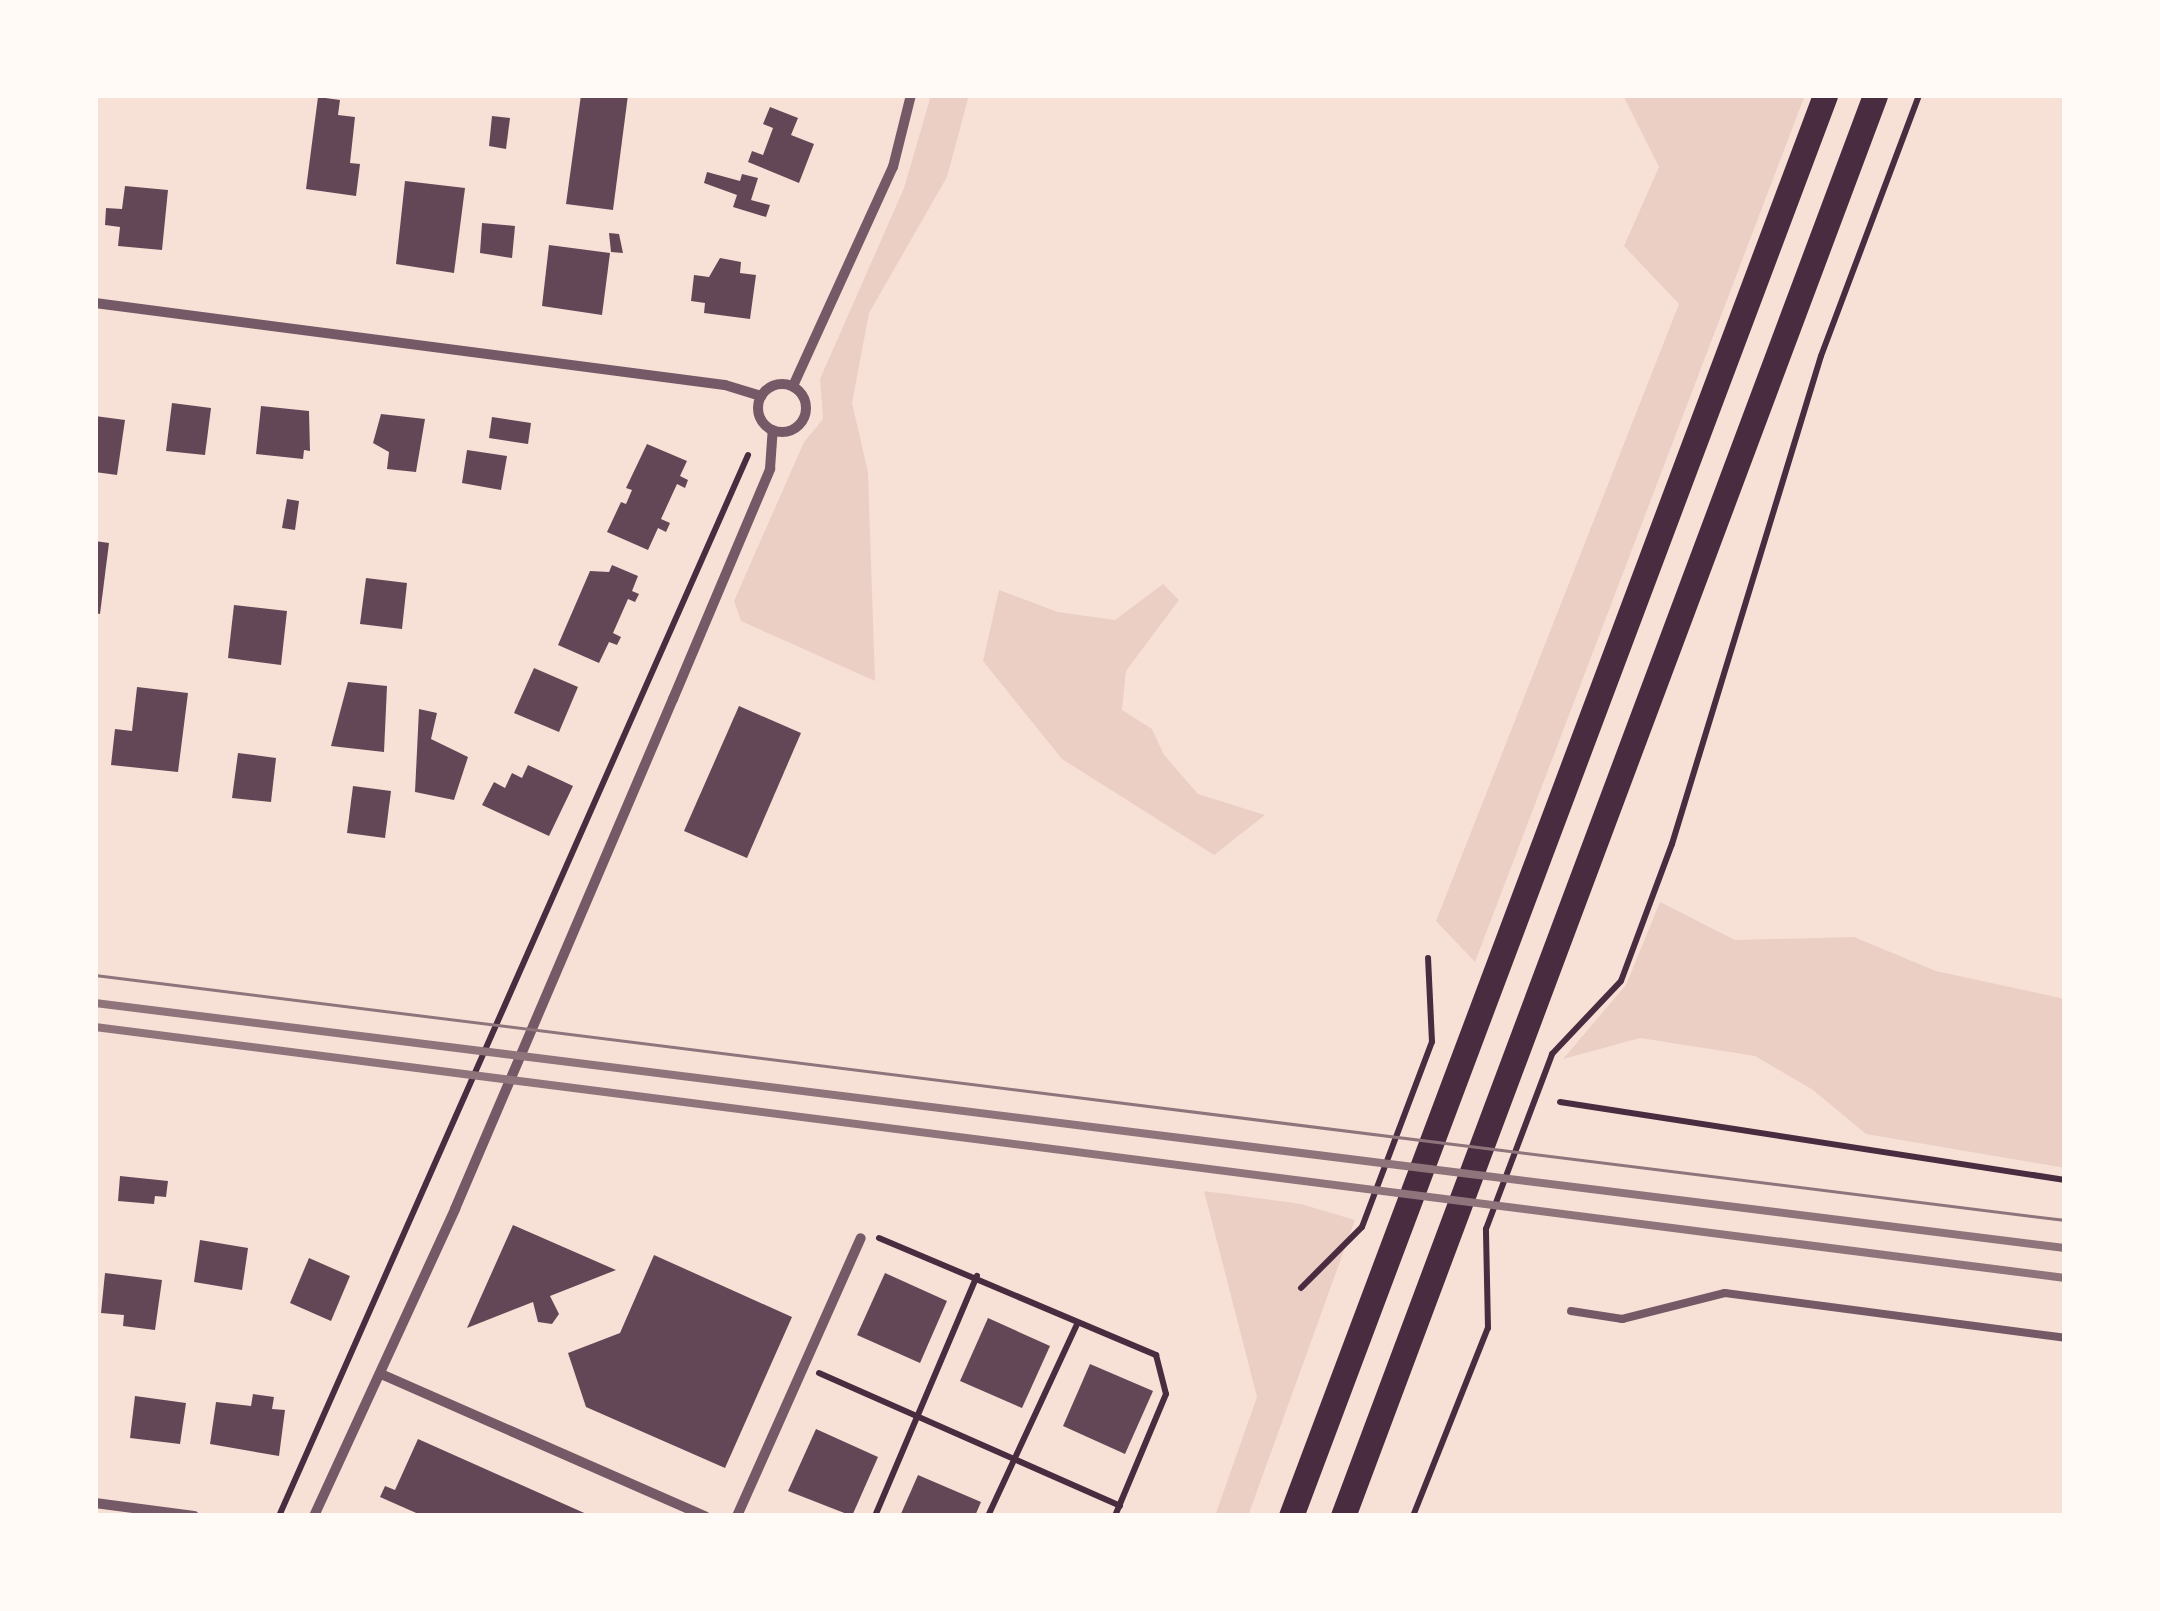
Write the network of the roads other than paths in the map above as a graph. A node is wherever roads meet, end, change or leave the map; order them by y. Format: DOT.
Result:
graph roads {
  1 [pos="911,95"];
  2 [pos="1825,95"];
  3 [pos="1875,95"];
  4 [pos="95,303"];
  5 [pos="793,386"];
  6 [pos="760,396"];
  7 [pos="773,430"];
  8 [pos="861,1238"];
  9 [pos="1570,1311"];
  10 [pos="2065,1338"];
  11 [pos="381,1374"];
  12 [pos="95,1503"];
  13 [pos="194,1516"];
  14 [pos="314,1516"];
  15 [pos="705,1516"];
  16 [pos="736,1516"];
  17 [pos="1290,1516"];
  18 [pos="1343,1516"];
  1 -- 5 [label="street"];
  2 -- 17 [label="main road"];
  3 -- 18 [label="main road"];
  4 -- 6 [label="street"];
  5 -- 6 [label="street"];
  5 -- 7 [label="street"];
  6 -- 7 [label="street"];
  7 -- 11 [label="street"];
  8 -- 16 [label="street"];
  9 -- 10 [label="lane"];
  11 -- 14 [label="street"];
  11 -- 15 [label="street"];
  12 -- 13 [label="street"];
}
